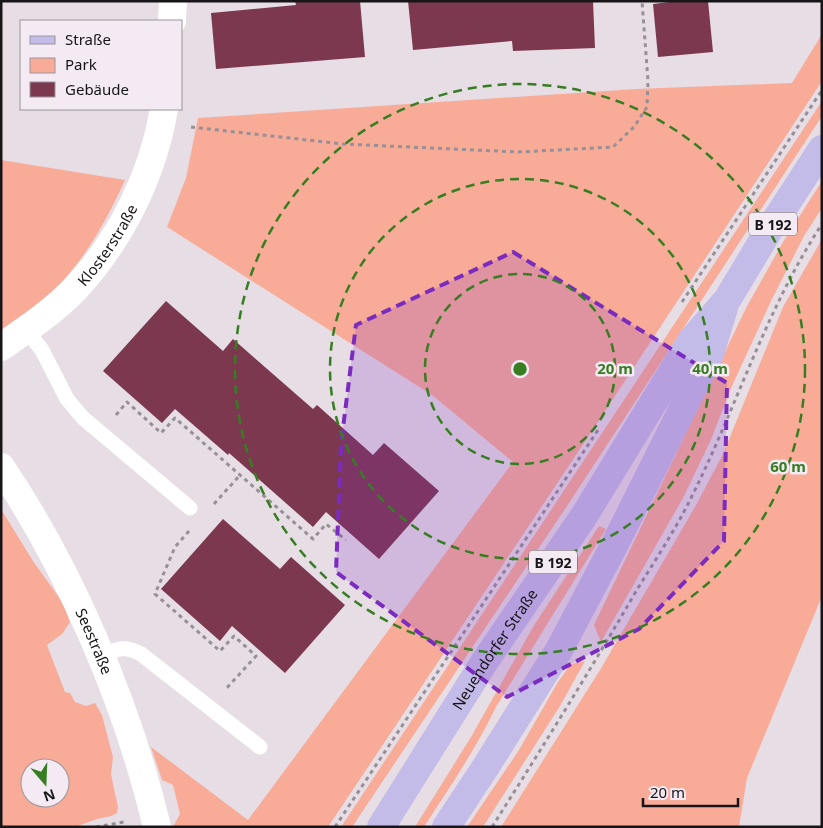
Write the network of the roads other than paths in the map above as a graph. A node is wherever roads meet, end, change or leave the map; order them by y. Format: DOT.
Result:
graph roads {
  1 [pos="173,1"];
  2 [pos="172,20"];
  3 [pos="164,110"];
  4 [pos="822,149"];
  5 [pos="727,300"];
  6 [pos="26,330"];
  7 [pos="1,348"];
  8 [pos="1,467"];
  9 [pos="190,508"];
  10 [pos="100,656"];
  11 [pos="260,747"];
  12 [pos="157,827"];
  13 [pos="381,827"];
  14 [pos="446,827"];
  1 -- 2 [label="street"];
  3 -- 6 [label="street, Klosterstraße"];
  4 -- 5 [label="main road, Neuendorfer Straße / B 192"];
  5 -- 13 [label="main road, Neuendorfer Straße / B 192"];
  5 -- 14 [label="main road, Neuendorfer Straße / B 192"];
  6 -- 7 [label="street, Klosterstraße"];
  6 -- 9 [label="lane"];
  8 -- 10 [label="street, Seestraße"];
  10 -- 11 [label="lane"];
  10 -- 12 [label="street, Seestraße"];
}
